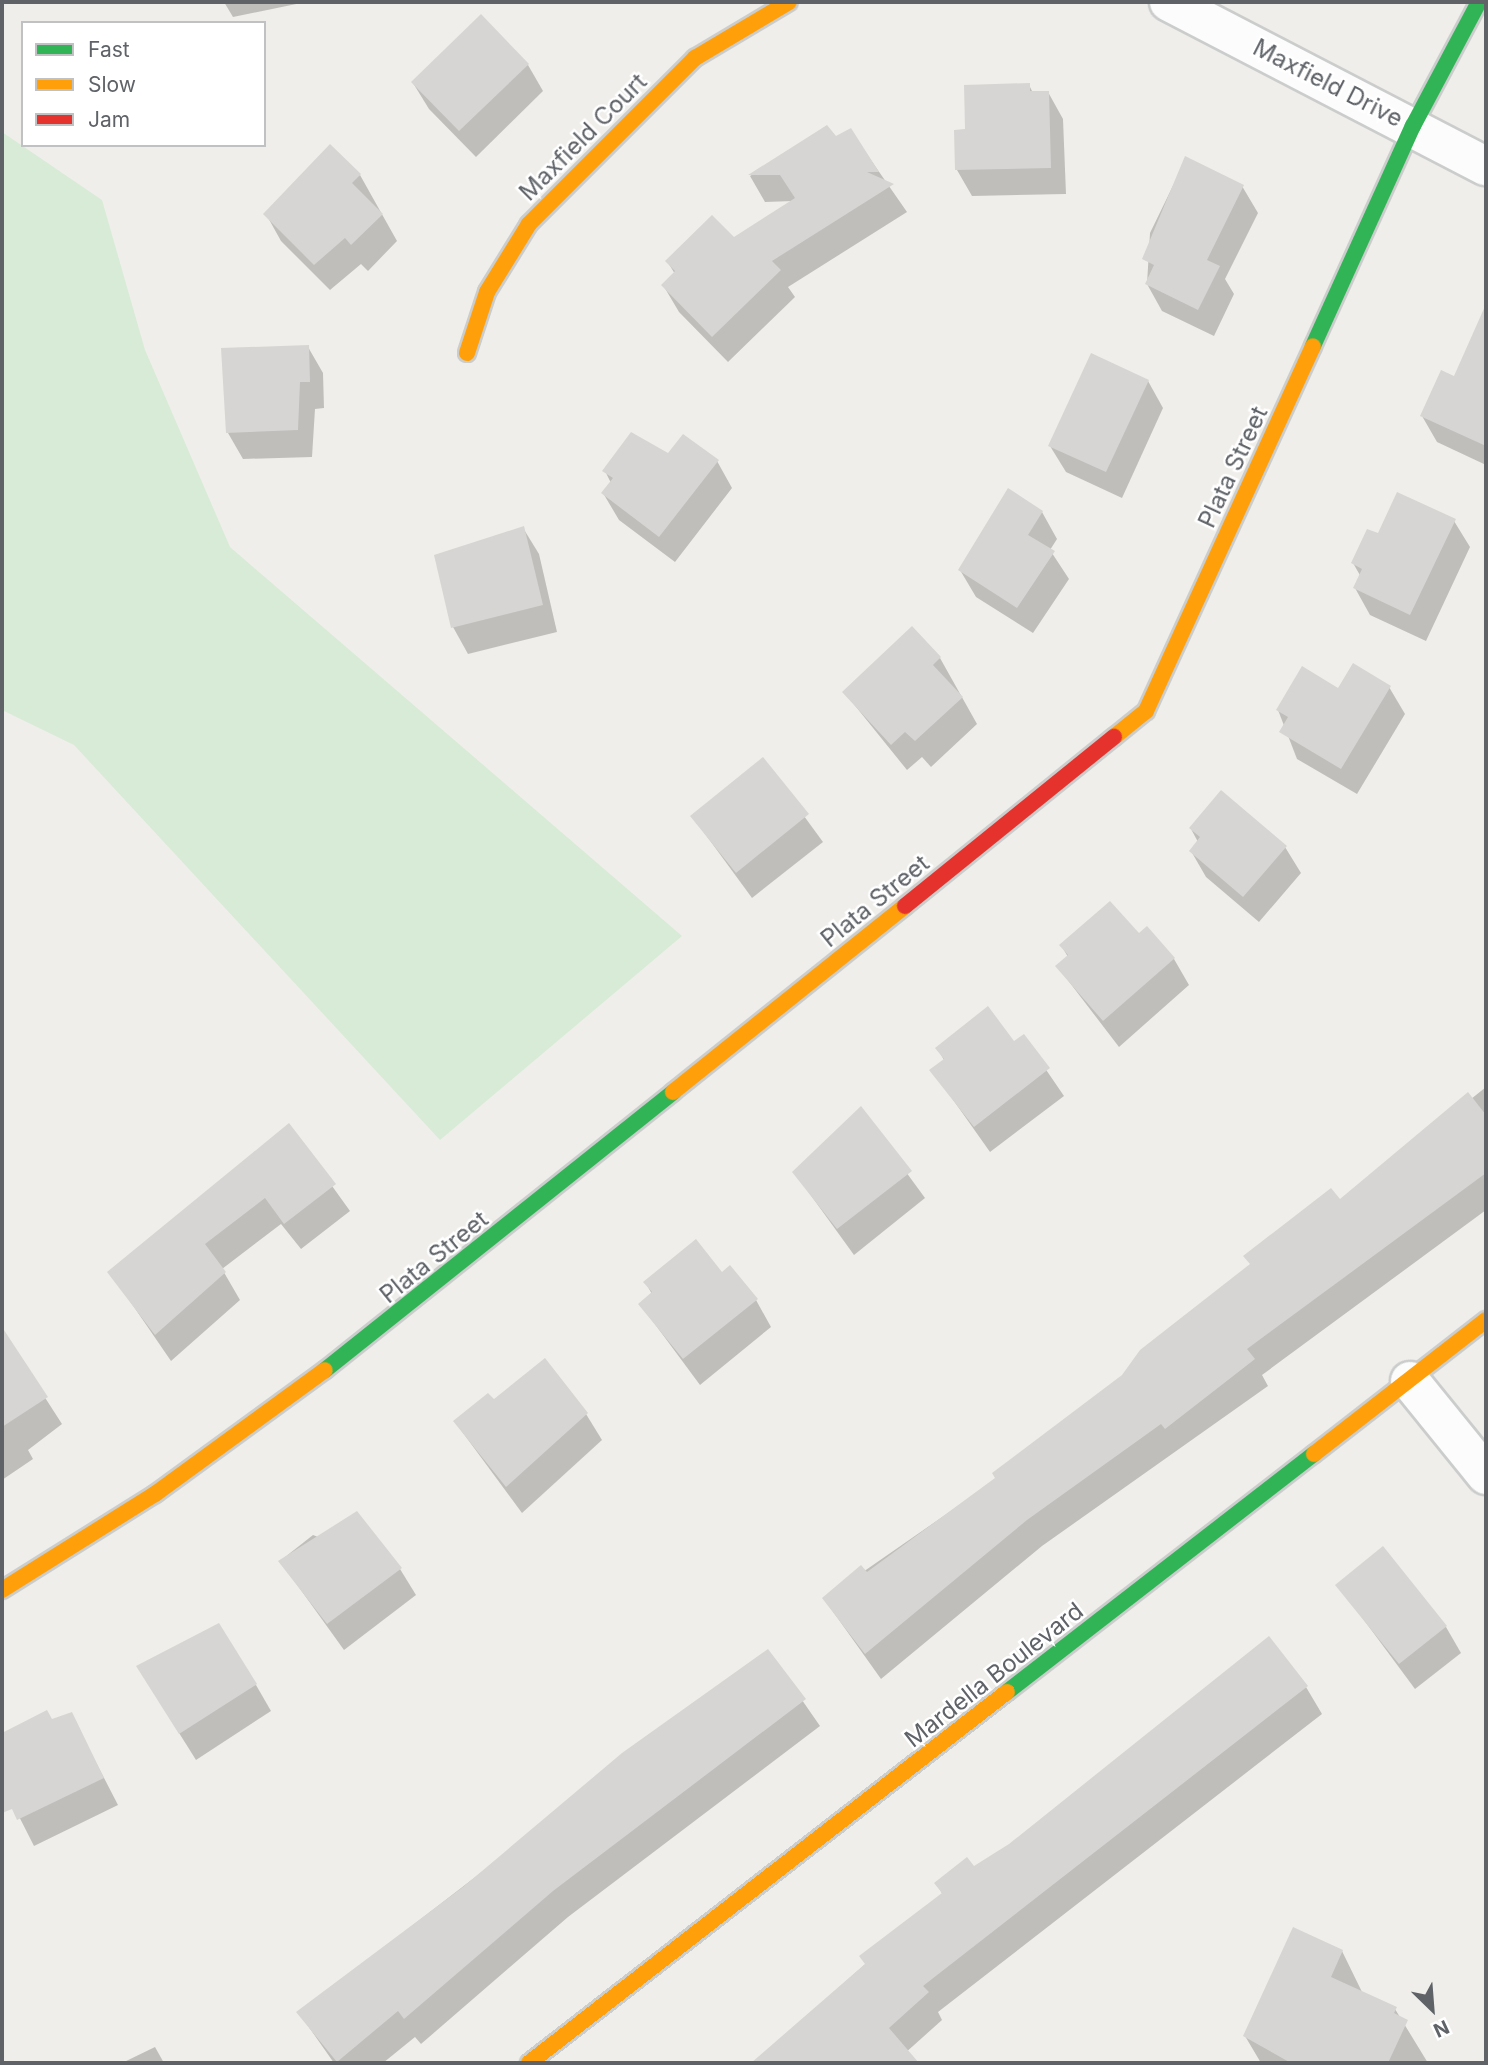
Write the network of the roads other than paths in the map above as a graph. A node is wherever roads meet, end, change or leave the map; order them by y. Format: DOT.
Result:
graph roads {
  1 [pos="789,2"];
  2 [pos="1169,2"];
  3 [pos="1479,2"];
  4 [pos="1413,126"];
  5 [pos="1486,166"];
  6 [pos="467,353"];
  7 [pos="1486,1320"];
  8 [pos="1410,1381"];
  9 [pos="1486,1475"];
  10 [pos="2,1590"];
  11 [pos="529,2063"];
  1 -- 6 [label="street, Maxfield Court"];
  2 -- 4 [label="street, Maxfield Drive"];
  3 -- 4 [label="street, Plata Street"];
  4 -- 5 [label="street, Maxfield Drive"];
  4 -- 10 [label="street, Plata Street"];
  7 -- 8 [label="street, Mardella Boulevard"];
  8 -- 9 [label="street"];
  8 -- 11 [label="street, Mardella Boulevard"];
}
